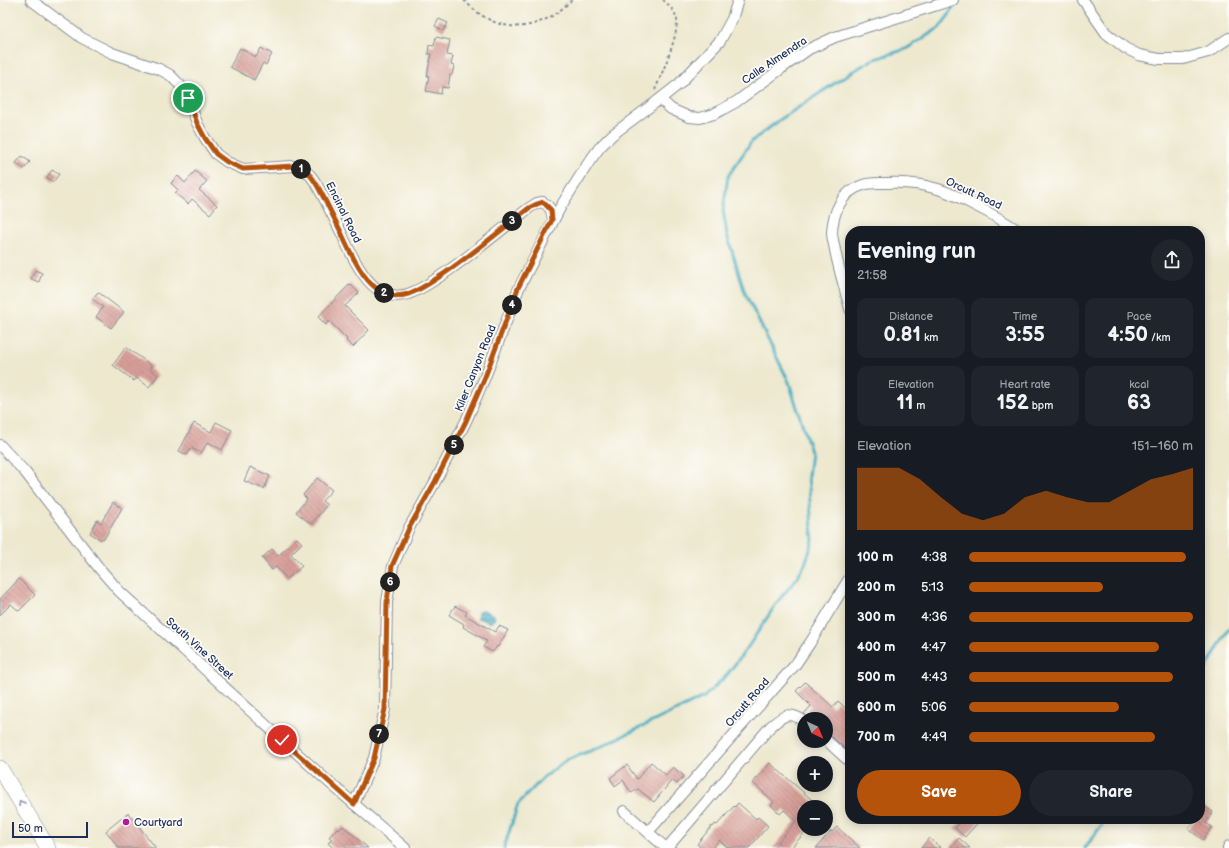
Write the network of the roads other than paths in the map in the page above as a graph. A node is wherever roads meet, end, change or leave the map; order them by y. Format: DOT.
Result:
graph roads {
  1 [pos="31,0"];
  2 [pos="738,0"];
  3 [pos="1083,0"];
  4 [pos="951,1"];
  5 [pos="1229,38"];
  6 [pos="660,99"];
  7 [pos="552,220"];
  8 [pos="1012,226"];
  9 [pos="845,290"];
  10 [pos="0,445"];
  11 [pos="845,585"];
  12 [pos="797,716"];
  13 [pos="833,746"];
  14 [pos="845,757"];
  15 [pos="0,768"];
  16 [pos="354,804"];
  17 [pos="624,811"];
  18 [pos="648,832"];
  19 [pos="48,848"];
  20 [pos="405,848"];
  21 [pos="666,848"];
  1 -- 7 [label="street, Encinal Road"];
  2 -- 6 [label="street, Kiler Canyon Road"];
  3 -- 5 [label="street"];
  4 -- 6 [label="street, Calle Almendra"];
  6 -- 7 [label="street, Kiler Canyon Road"];
  7 -- 16 [label="street, Kiler Canyon Road"];
  8 -- 9 [label="street, Orcutt Road"];
  10 -- 16 [label="street, South Vine Street"];
  11 -- 18 [label="street, Orcutt Road"];
  12 -- 21 [label="street"];
  13 -- 14 [label="street"];
  19 -- 15 [label="highway, one-way"];
  16 -- 20 [label="street, South Vine Street"];
  17 -- 18 [label="street"];
  18 -- 21 [label="street"];
}
